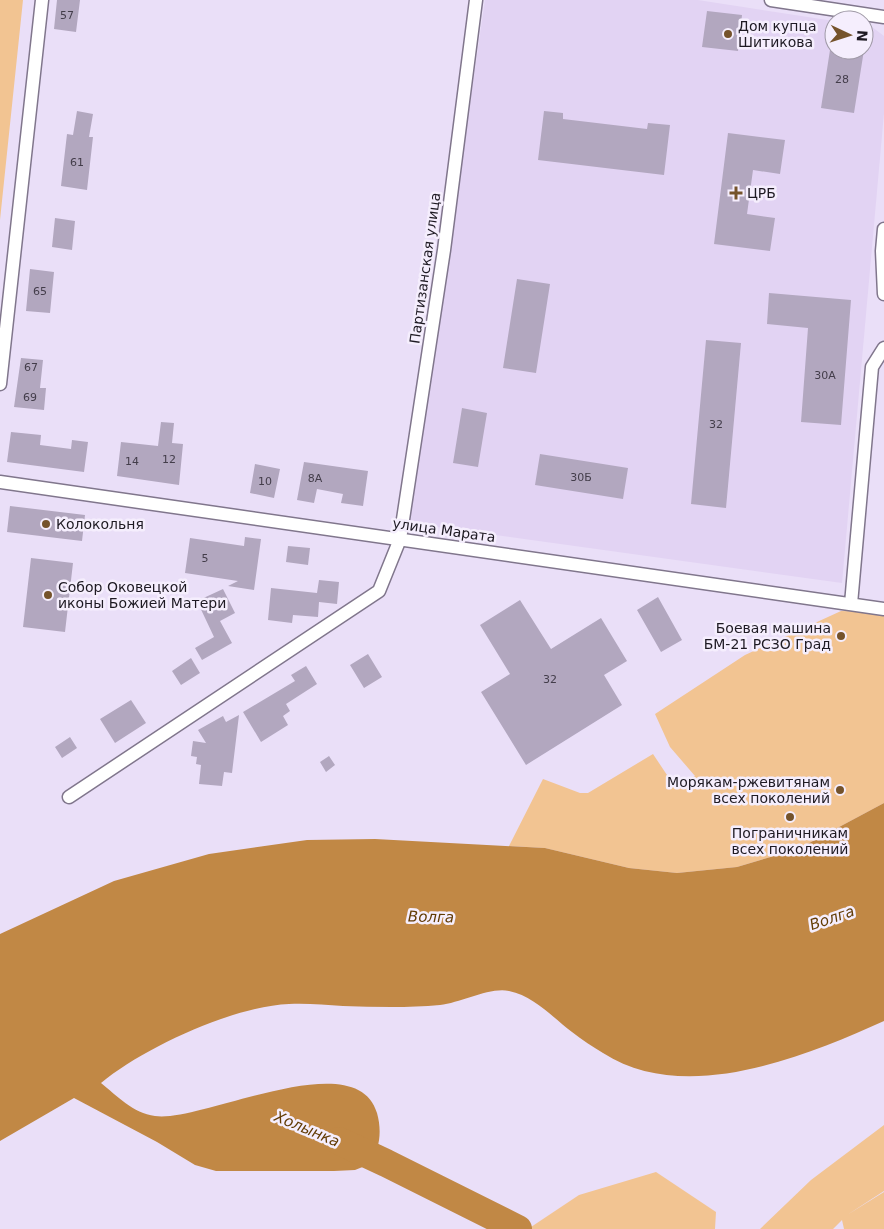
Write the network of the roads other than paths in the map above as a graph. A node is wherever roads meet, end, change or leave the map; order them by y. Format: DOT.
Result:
graph roads {
  1 [pos="42,0"];
  2 [pos="476,0"];
  3 [pos="771,0"];
  4 [pos="884,17"];
  5 [pos="884,229"];
  6 [pos="884,294"];
  7 [pos="884,348"];
  8 [pos="0,384"];
  9 [pos="0,482"];
  10 [pos="400,539"];
  11 [pos="851,604"];
  12 [pos="884,609"];
  13 [pos="69,797"];
  1 -- 8 [label="street"];
  2 -- 10 [label="street, Партизанская улица"];
  3 -- 4 [label="street"];
  5 -- 6 [label="street"];
  7 -- 11 [label="street"];
  9 -- 10 [label="street, улица Марата"];
  10 -- 11 [label="street, улица Марата"];
  10 -- 13 [label="street, Партизанская улица"];
  11 -- 12 [label="street, улица Марата"];
}
